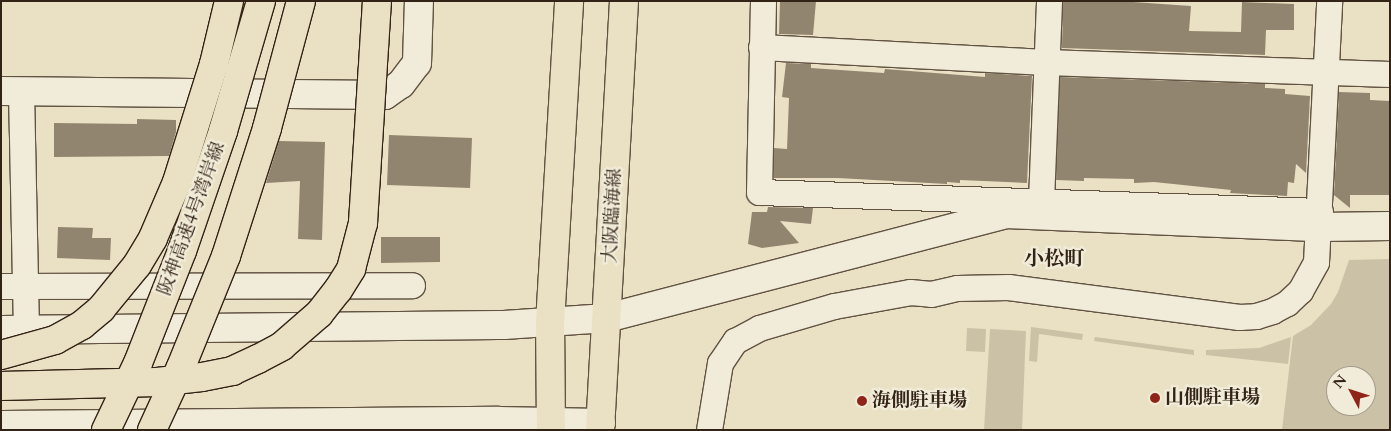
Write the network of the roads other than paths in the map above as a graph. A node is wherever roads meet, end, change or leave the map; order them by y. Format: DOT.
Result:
graph roads {
  1 [pos="229,1"];
  2 [pos="261,1"];
  3 [pos="302,1"];
  4 [pos="377,1"];
  5 [pos="419,1"];
  6 [pos="569,1"];
  7 [pos="624,1"];
  8 [pos="763,1"];
  9 [pos="1049,1"];
  10 [pos="1330,1"];
  11 [pos="761,47"];
  12 [pos="1046,62"];
  13 [pos="1328,71"];
  14 [pos="1390,74"];
  15 [pos="11,91"];
  16 [pos="1041,201"];
  17 [pos="1320,219"];
  18 [pos="1390,226"];
  19 [pos="412,284"];
  20 [pos="13,285"];
  21 [pos="608,318"];
  22 [pos="550,323"];
  23 [pos="13,330"];
  24 [pos="1,355"];
  25 [pos="1,386"];
  26 [pos="1,426"];
  27 [pos="551,426"];
  28 [pos="601,426"];
  29 [pos="193,427"];
  30 [pos="106,430"];
  31 [pos="152,430"];
  32 [pos="709,430"];
  1 -- 24 [label="main road, bridge"];
  2 -- 30 [label="main road, 阪神高速4号湾岸線, bridge"];
  3 -- 31 [label="main road, bridge"];
  4 -- 25 [label="main road, bridge"];
  5 -- 15 [label="street"];
  6 -- 22 [label="main road"];
  7 -- 21 [label="main road, 大阪臨海線"];
  8 -- 11 [label="street"];
  9 -- 12 [label="street"];
  10 -- 13 [label="street"];
  11 -- 12 [label="street"];
  11 -- 16 [label="street"];
  12 -- 13 [label="street"];
  12 -- 16 [label="street"];
  13 -- 14 [label="street"];
  13 -- 17 [label="street"];
  15 -- 20 [label="street"];
  16 -- 17 [label="street"];
  17 -- 18 [label="street"];
  17 -- 21 [label="street"];
  17 -- 32 [label="street"];
  19 -- 20 [label="street"];
  20 -- 23 [label="street"];
  21 -- 22 [label="street"];
  21 -- 28 [label="main road, 大阪臨海線"];
  22 -- 23 [label="street"];
  22 -- 27 [label="main road"];
  26 -- 29 [label="street"];
  27 -- 28 [label="street"];
  27 -- 29 [label="street"];
}
